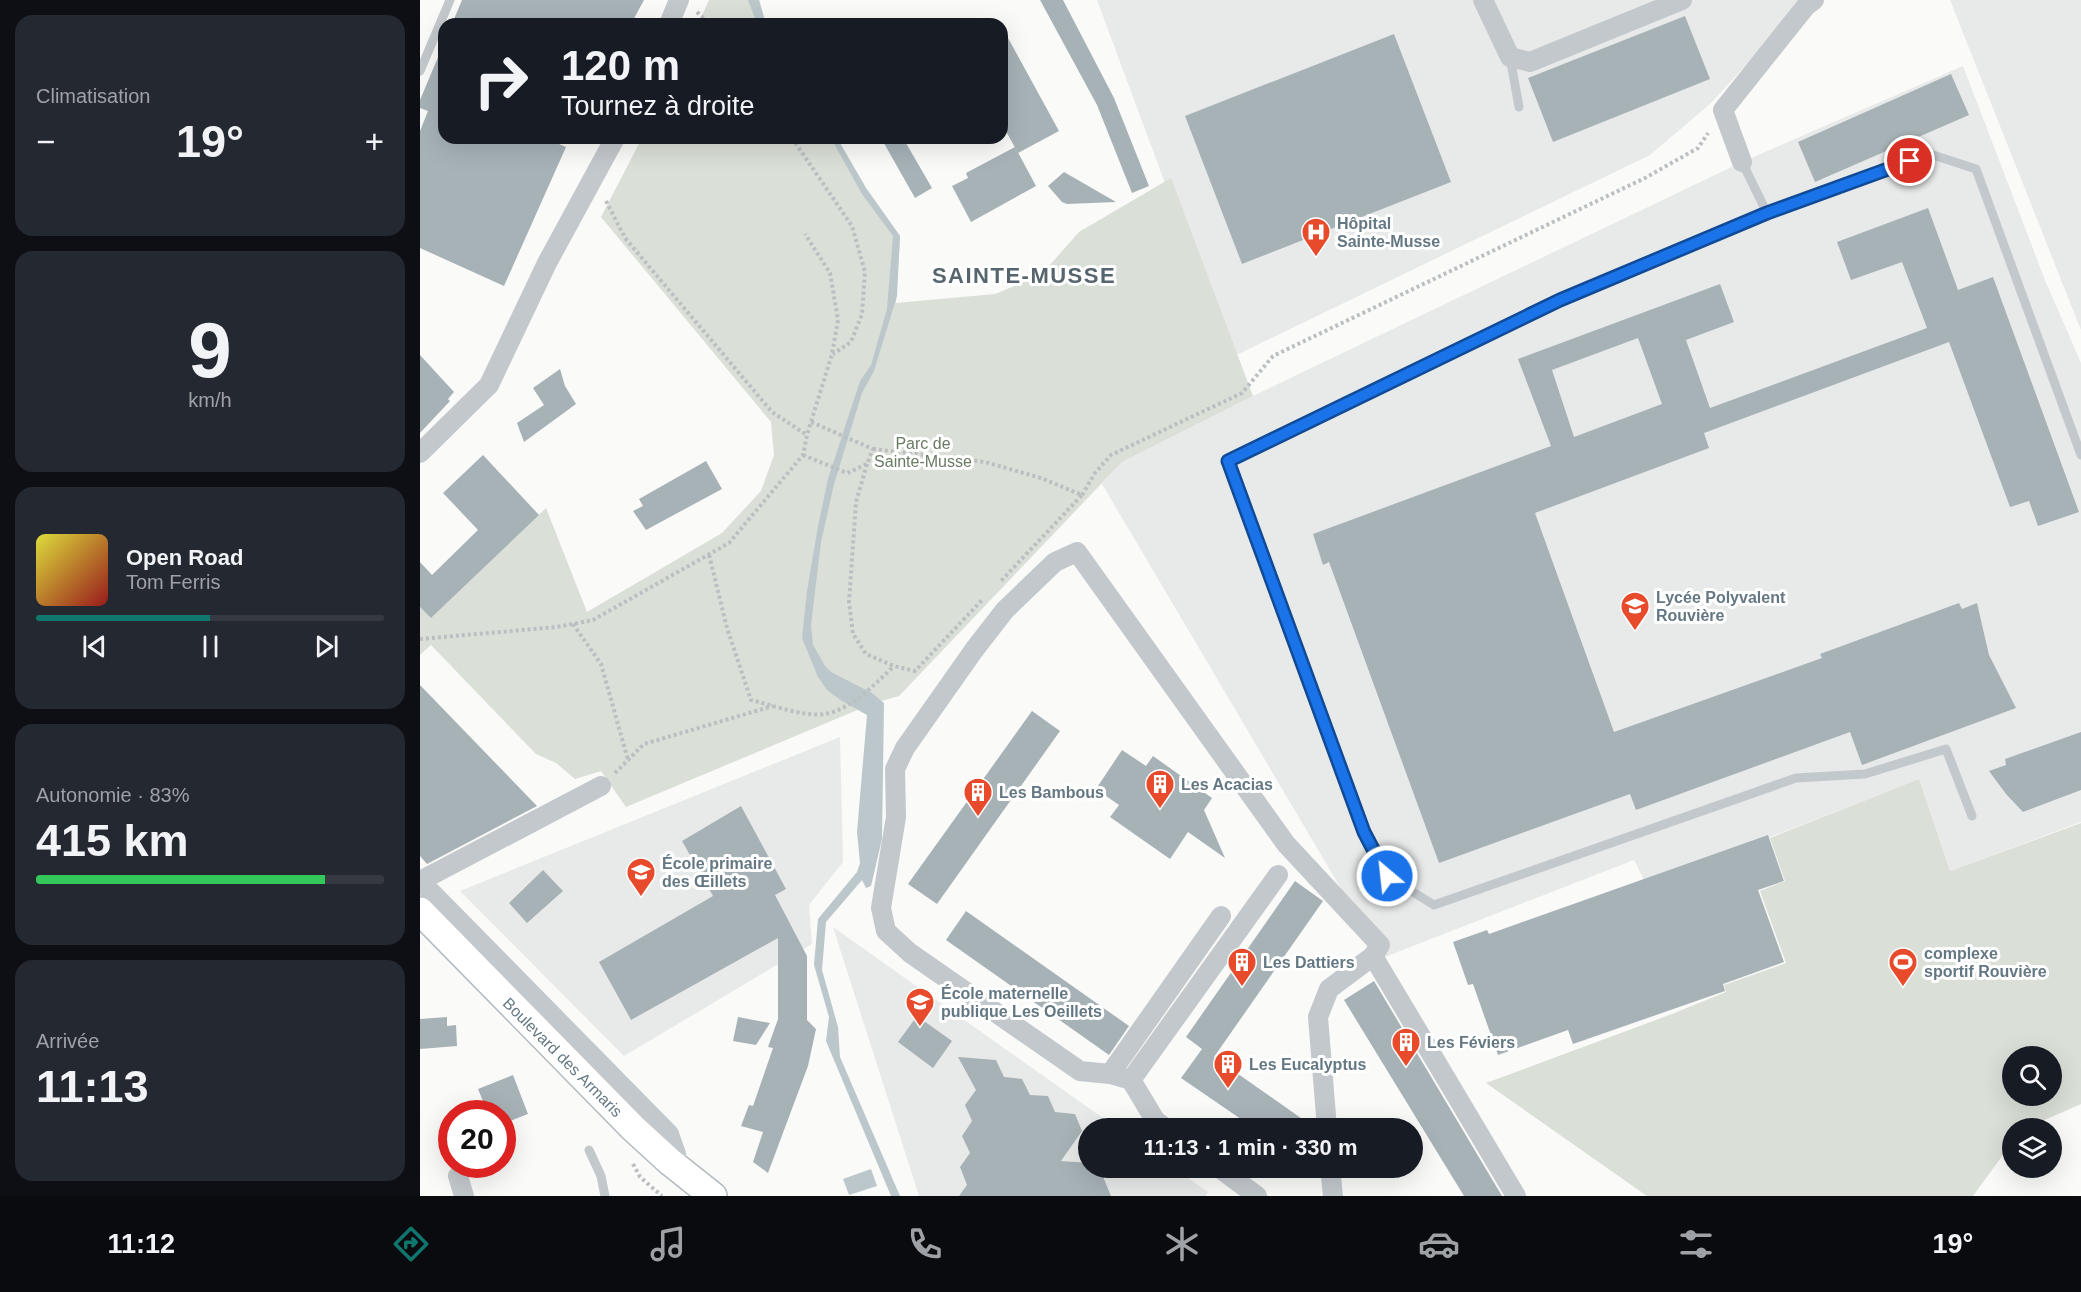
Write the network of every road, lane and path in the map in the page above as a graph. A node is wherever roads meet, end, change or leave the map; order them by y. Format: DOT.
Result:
graph roads {
  1 [pos="450,0"];
  2 [pos="679,0"];
  3 [pos="1483,0"];
  4 [pos="1682,0"];
  5 [pos="1805,2"];
  6 [pos="442,18"];
  7 [pos="672,18"];
  8 [pos="438,28"];
  9 [pos="1510,57"];
  10 [pos="420,71"];
  11 [pos="1519,106"];
  12 [pos="1723,110"];
  13 [pos="612,144"];
  14 [pos="796,144"];
  15 [pos="1742,162"];
  16 [pos="594,177"];
  17 [pos="1767,213"];
  18 [pos="805,234"];
  19 [pos="832,354"];
  20 [pos="811,422"];
  21 [pos="807,435"];
  22 [pos="873,449"];
  23 [pos="420,453"];
  24 [pos="803,455"];
  25 [pos="2081,455"];
  26 [pos="867,464"];
  27 [pos="1082,495"];
  28 [pos="709,555"];
  29 [pos="994,587"];
  30 [pos="987,596"];
  31 [pos="573,624"];
  32 [pos="420,639"];
  33 [pos="894,666"];
  34 [pos="773,706"];
  35 [pos="628,760"];
  36 [pos="601,786"];
  37 [pos="1972,816"];
  38 [pos="1278,875"];
  39 [pos="420,911"];
  40 [pos="1221,916"];
  41 [pos="1373,956"];
  42 [pos="1110,1074"];
  43 [pos="1131,1080"];
  44 [pos="1154,1118"];
  45 [pos="1326,1118"];
  46 [pos="589,1150"];
  47 [pos="669,1161"];
  48 [pos="459,1178"];
  49 [pos="1233,1178"];
  50 [pos="1331,1178"];
  51 [pos="464,1196"];
  52 [pos="605,1196"];
  53 [pos="713,1196"];
  54 [pos="1257,1196"];
  55 [pos="1333,1196"];
  56 [pos="1516,1196"];
  1 -- 6 [label="lane"];
  2 -- 7 [label="street"];
  3 -- 9 [label="street"];
  4 -- 9 [label="street"];
  5 -- 12 [label="street"];
  8 -- 10 [label="lane"];
  9 -- 11 [label="lane"];
  12 -- 15 [label="street"];
  12 -- 27 [label="path"];
  13 -- 16 [label="street"];
  14 -- 19 [label="path"];
  15 -- 17 [label="lane"];
  16 -- 21 [label="path"];
  16 -- 23 [label="street"];
  17 -- 25 [label="lane"];
  17 -- 37 [label="lane"];
  18 -- 19 [label="path"];
  19 -- 20 [label="path"];
  20 -- 21 [label="path"];
  20 -- 22 [label="path"];
  21 -- 24 [label="path"];
  22 -- 26 [label="path"];
  22 -- 27 [label="path"];
  24 -- 26 [label="path"];
  24 -- 28 [label="path"];
  26 -- 33 [label="path"];
  27 -- 29 [label="path"];
  28 -- 31 [label="path"];
  28 -- 34 [label="path"];
  30 -- 33 [label="path"];
  31 -- 32 [label="path"];
  31 -- 35 [label="path"];
  33 -- 34 [label="path"];
  34 -- 35 [label="path"];
  35 -- 36 [label="path"];
  36 -- 47 [label="street"];
  38 -- 43 [label="street"];
  39 -- 47 [label="main road, Boulevard des Armaris"];
  40 -- 42 [label="street"];
  41 -- 42 [label="street"];
  41 -- 45 [label="street"];
  41 -- 56 [label="street"];
  42 -- 43 [label="street"];
  43 -- 44 [label="street"];
  46 -- 52 [label="lane"];
  47 -- 53 [label="main road, Boulevard des Armaris"];
  48 -- 51 [label="street"];
  49 -- 54 [label="street"];
  50 -- 55 [label="street"];
}
